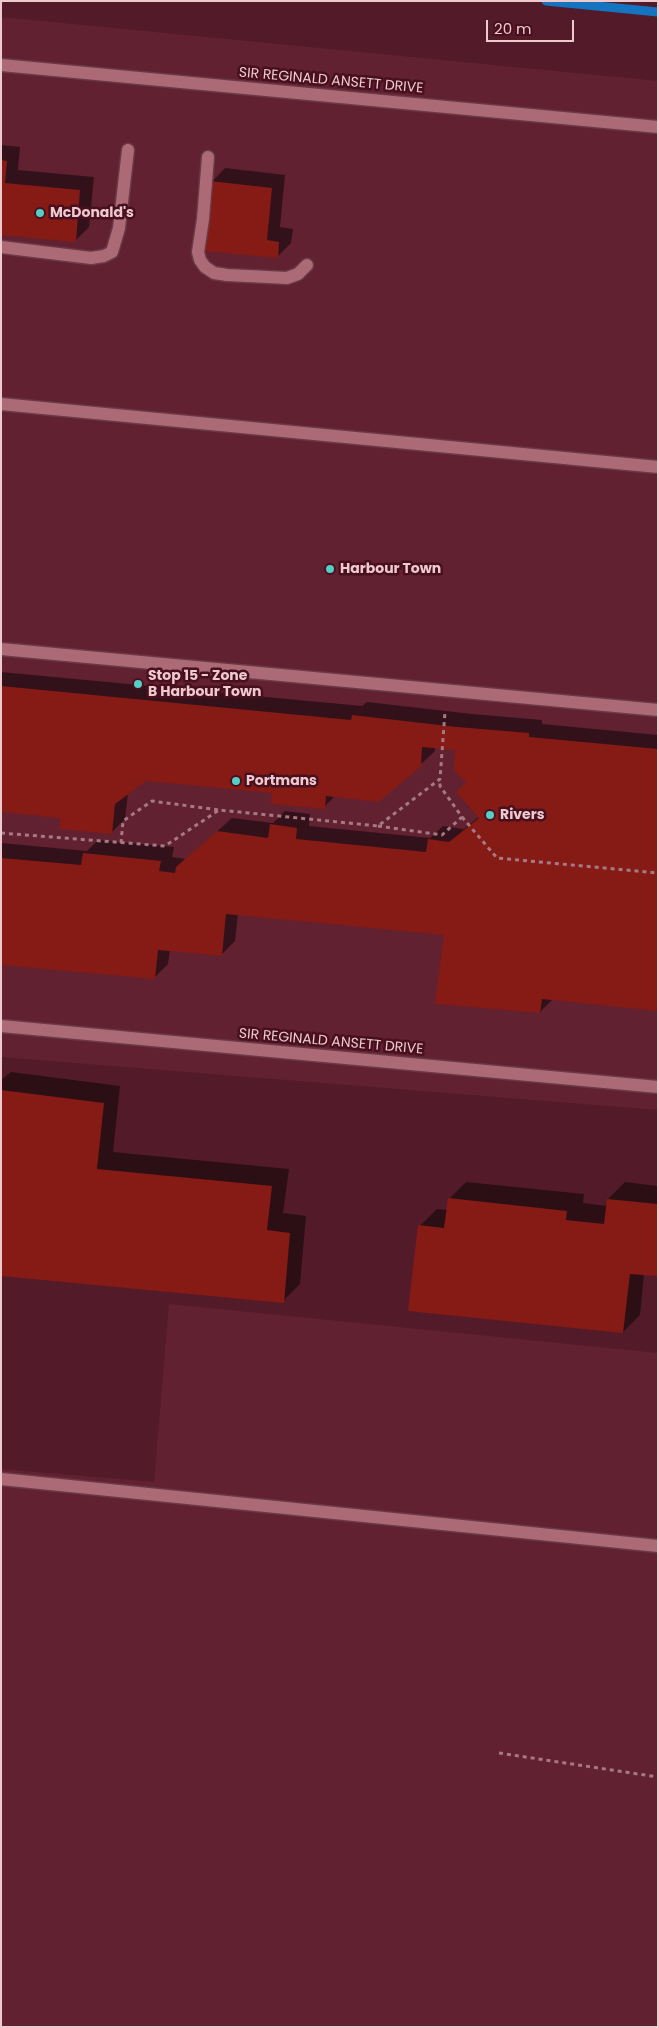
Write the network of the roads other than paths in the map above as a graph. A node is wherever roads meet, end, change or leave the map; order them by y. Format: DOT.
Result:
graph roads {
  1 [pos="1,65"];
  2 [pos="658,127"];
  3 [pos="128,150"];
  4 [pos="208,157"];
  5 [pos="1,248"];
  6 [pos="307,265"];
  7 [pos="1,404"];
  8 [pos="658,467"];
  9 [pos="1,649"];
  10 [pos="658,710"];
  11 [pos="1,1026"];
  12 [pos="658,1087"];
  13 [pos="1,1479"];
  14 [pos="658,1546"];
  1 -- 2 [label="lane, SIR REGINALD ANSETT DRIVE"];
  3 -- 5 [label="lane"];
  4 -- 6 [label="lane"];
  7 -- 8 [label="lane"];
  9 -- 10 [label="lane"];
  11 -- 12 [label="lane, SIR REGINALD ANSETT DRIVE"];
  13 -- 14 [label="lane"];
}
